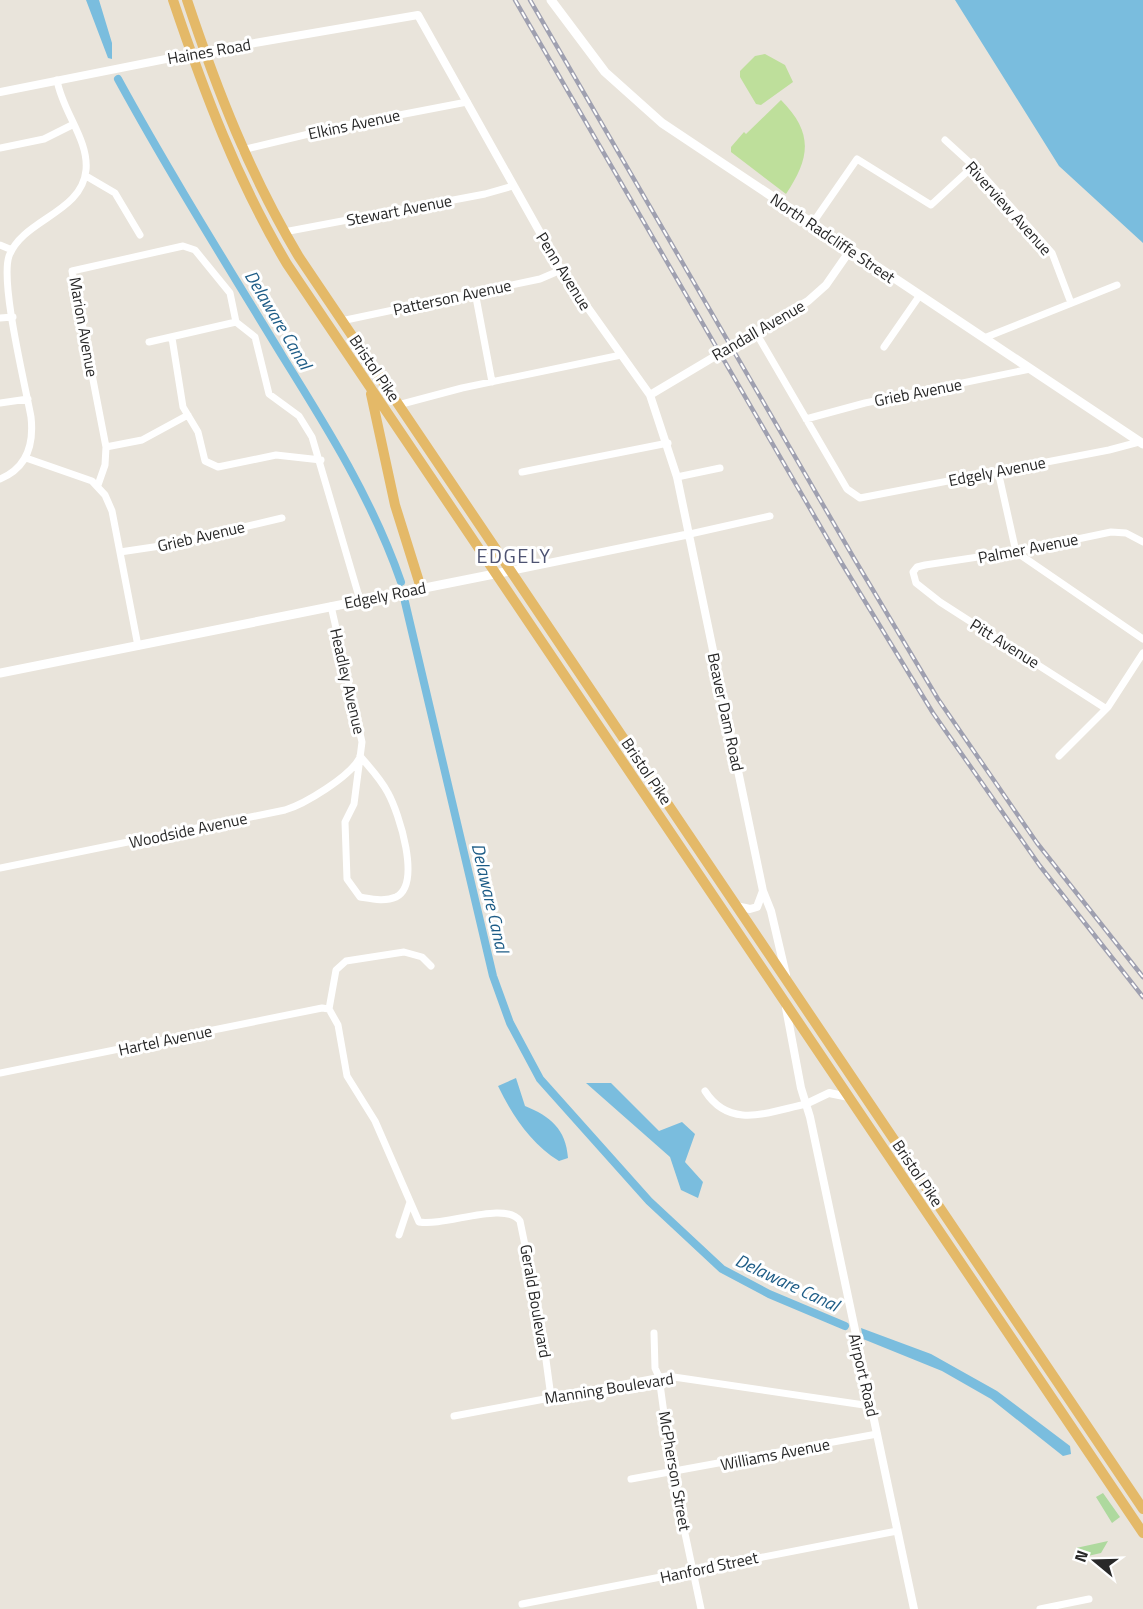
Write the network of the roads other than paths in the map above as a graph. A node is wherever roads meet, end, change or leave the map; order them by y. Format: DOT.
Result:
graph roads {
  1 [pos="173,0"];
  2 [pos="187,0"];
  3 [pos="551,0"];
  4 [pos="418,15"];
  5 [pos="204,51"];
  6 [pos="191,54"];
  7 [pos="57,80"];
  8 [pos="0,92"];
  9 [pos="467,102"];
  10 [pos="72,125"];
  11 [pos="945,140"];
  12 [pos="0,148"];
  13 [pos="242,150"];
  14 [pos="976,169"];
  15 [pos="86,176"];
  16 [pos="513,186"];
  17 [pos="812,224"];
  18 [pos="284,232"];
  19 [pos="140,235"];
  20 [pos="0,245"];
  21 [pos="851,249"];
  22 [pos="12,250"];
  23 [pos="561,270"];
  24 [pos="1117,285"];
  25 [pos="475,292"];
  26 [pos="920,295"];
  27 [pos="1071,303"];
  28 [pos="13,317"];
  29 [pos="0,318"];
  30 [pos="341,321"];
  31 [pos="236,322"];
  32 [pos="751,334"];
  33 [pos="172,338"];
  34 [pos="984,338"];
  35 [pos="149,342"];
  36 [pos="884,347"];
  37 [pos="621,355"];
  38 [pos="1030,369"];
  39 [pos="492,382"];
  40 [pos="368,385"];
  41 [pos="650,395"];
  42 [pos="28,399"];
  43 [pos="0,403"];
  44 [pos="398,405"];
  45 [pos="188,415"];
  46 [pos="806,419"];
  47 [pos="668,443"];
  48 [pos="1141,443"];
  49 [pos="106,447"];
  50 [pos="26,458"];
  51 [pos="321,460"];
  52 [pos="720,468"];
  53 [pos="998,471"];
  54 [pos="522,472"];
  55 [pos="677,477"];
  56 [pos="0,478"];
  57 [pos="98,485"];
  58 [pos="770,516"];
  59 [pos="282,518"];
  60 [pos="690,534"];
  61 [pos="1143,542"];
  62 [pos="120,552"];
  63 [pos="1017,552"];
  64 [pos="510,572"];
  65 [pos="913,572"];
  66 [pos="495,573"];
  67 [pos="421,588"];
  68 [pos="360,600"];
  69 [pos="331,606"];
  70 [pos="1143,639"];
  71 [pos="138,646"];
  72 [pos="1143,653"];
  73 [pos="0,673"];
  74 [pos="1105,708"];
  75 [pos="360,756"];
  76 [pos="1059,756"];
  77 [pos="0,868"];
  78 [pos="763,891"];
  79 [pos="736,906"];
  80 [pos="431,966"];
  81 [pos="789,984"];
  82 [pos="784,1001"];
  83 [pos="329,1009"];
  84 [pos="0,1073"];
  85 [pos="705,1091"];
  86 [pos="849,1097"];
  87 [pos="806,1104"];
  88 [pos="410,1202"];
  89 [pos="399,1235"];
  90 [pos="654,1333"];
  91 [pos="659,1377"];
  92 [pos="550,1397"];
  93 [pos="871,1406"];
  94 [pos="454,1416"];
  95 [pos="877,1434"];
  96 [pos="672,1472"];
  97 [pos="631,1479"];
  98 [pos="1143,1509"];
  99 [pos="897,1531"];
  100 [pos="1143,1533"];
  101 [pos="694,1570"];
  102 [pos="1089,1599"];
  103 [pos="522,1604"];
  104 [pos="701,1609"];
  105 [pos="914,1609"];
  106 [pos="1040,1609"];
  1 -- 6 [label="highway, Bristol Pike"];
  2 -- 5 [label="highway, Bristol Pike"];
  3 -- 17 [label="main road, North Radcliffe Street"];
  4 -- 5 [label="street, Haines Road"];
  4 -- 9 [label="street, Penn Avenue"];
  5 -- 6 [label="street, Haines Road"];
  5 -- 13 [label="highway, Bristol Pike"];
  6 -- 7 [label="street, Haines Road"];
  6 -- 40 [label="highway, Bristol Pike"];
  7 -- 8 [label="street, Haines Road"];
  7 -- 10 [label="street"];
  9 -- 13 [label="street, Elkins Avenue"];
  9 -- 16 [label="street, Penn Avenue"];
  10 -- 12 [label="street"];
  10 -- 15 [label="street"];
  11 -- 14 [label="street, Riverview Avenue"];
  13 -- 18 [label="highway, Bristol Pike"];
  14 -- 17 [label="street"];
  14 -- 27 [label="street, Riverview Avenue"];
  15 -- 19 [label="street"];
  15 -- 22 [label="street"];
  16 -- 18 [label="street, Stewart Avenue"];
  16 -- 23 [label="street, Penn Avenue"];
  17 -- 21 [label="main road, North Radcliffe Street"];
  18 -- 30 [label="highway, Bristol Pike"];
  20 -- 22 [label="street"];
  21 -- 26 [label="main road, North Radcliffe Street"];
  21 -- 32 [label="street, Randall Avenue"];
  22 -- 28 [label="street"];
  23 -- 25 [label="street, Patterson Avenue"];
  23 -- 37 [label="street, Penn Avenue"];
  24 -- 27 [label="street"];
  25 -- 30 [label="street, Patterson Avenue"];
  25 -- 39 [label="street"];
  26 -- 34 [label="main road, North Radcliffe Street"];
  26 -- 36 [label="street"];
  27 -- 34 [label="street"];
  28 -- 29 [label="street"];
  28 -- 42 [label="street"];
  30 -- 44 [label="highway, Bristol Pike"];
  31 -- 33 [label="street"];
  31 -- 49 [label="street, Marion Avenue"];
  31 -- 51 [label="street"];
  32 -- 41 [label="street, Randall Avenue"];
  32 -- 46 [label="street"];
  33 -- 35 [label="street"];
  33 -- 45 [label="street"];
  34 -- 38 [label="main road, North Radcliffe Street"];
  37 -- 39 [label="street"];
  37 -- 41 [label="street, Penn Avenue"];
  38 -- 46 [label="street, Grieb Avenue"];
  38 -- 48 [label="main road, North Radcliffe Street"];
  39 -- 44 [label="street"];
  40 -- 66 [label="highway, Bristol Pike"];
  40 -- 67 [label="highway"];
  41 -- 47 [label="street, Penn Avenue"];
  42 -- 43 [label="street"];
  42 -- 50 [label="street"];
  44 -- 64 [label="highway, Bristol Pike"];
  45 -- 49 [label="street"];
  45 -- 51 [label="street"];
  46 -- 53 [label="street, Edgely Avenue"];
  47 -- 54 [label="street"];
  47 -- 55 [label="street, Penn Avenue"];
  48 -- 53 [label="street, Edgely Avenue"];
  49 -- 57 [label="street, Marion Avenue"];
  50 -- 56 [label="street"];
  50 -- 57 [label="street"];
  51 -- 68 [label="street"];
  52 -- 55 [label="street"];
  53 -- 63 [label="street"];
  55 -- 60 [label="street, Penn Avenue"];
  57 -- 62 [label="street"];
  58 -- 60 [label="street, Edgely Road"];
  59 -- 62 [label="street, Grieb Avenue"];
  60 -- 64 [label="street, Edgely Road"];
  60 -- 78 [label="street, Beaver Dam Road"];
  61 -- 63 [label="street, Palmer Avenue"];
  62 -- 71 [label="street"];
  63 -- 65 [label="street, Palmer Avenue"];
  63 -- 70 [label="street"];
  64 -- 66 [label="main road, Edgely Road"];
  64 -- 79 [label="highway, Bristol Pike"];
  65 -- 74 [label="street, Pitt Avenue"];
  66 -- 67 [label="main road, Edgely Road"];
  66 -- 82 [label="highway, Bristol Pike"];
  67 -- 68 [label="main road, Edgely Road"];
  68 -- 69 [label="main road, Edgely Road"];
  69 -- 71 [label="main road, Edgely Road"];
  69 -- 75 [label="street, Headley Avenue"];
  71 -- 73 [label="main road, Edgely Road"];
  72 -- 74 [label="street"];
  74 -- 76 [label="street"];
  75 -- 75 [label="street, Headley Avenue"];
  75 -- 77 [label="street, Woodside Avenue"];
  78 -- 79 [label="street"];
  78 -- 81 [label="street, Beaver Dam Road"];
  79 -- 81 [label="highway, Bristol Pike"];
  80 -- 83 [label="street"];
  81 -- 98 [label="highway, Bristol Pike"];
  82 -- 86 [label="highway, Bristol Pike"];
  82 -- 87 [label="street, Airport Road"];
  83 -- 84 [label="street, Hartel Avenue"];
  83 -- 88 [label="street"];
  85 -- 87 [label="street"];
  86 -- 87 [label="street"];
  86 -- 100 [label="highway, Bristol Pike"];
  87 -- 93 [label="street, Airport Road"];
  88 -- 89 [label="street"];
  88 -- 92 [label="street, Gerald Boulevard"];
  90 -- 91 [label="street, McPherson Street"];
  91 -- 92 [label="street, Manning Boulevard"];
  91 -- 93 [label="street, Manning Boulevard"];
  91 -- 96 [label="street, McPherson Street"];
  92 -- 94 [label="street, Manning Boulevard"];
  93 -- 95 [label="street, Airport Road"];
  95 -- 96 [label="street, Williams Avenue"];
  95 -- 99 [label="street, Airport Road"];
  96 -- 97 [label="street, Williams Avenue"];
  96 -- 101 [label="street, McPherson Street"];
  99 -- 101 [label="street, Hanford Street"];
  99 -- 105 [label="street, Airport Road"];
  101 -- 103 [label="street, Hanford Street"];
  101 -- 104 [label="street, McPherson Street"];
  102 -- 106 [label="street"];
}
